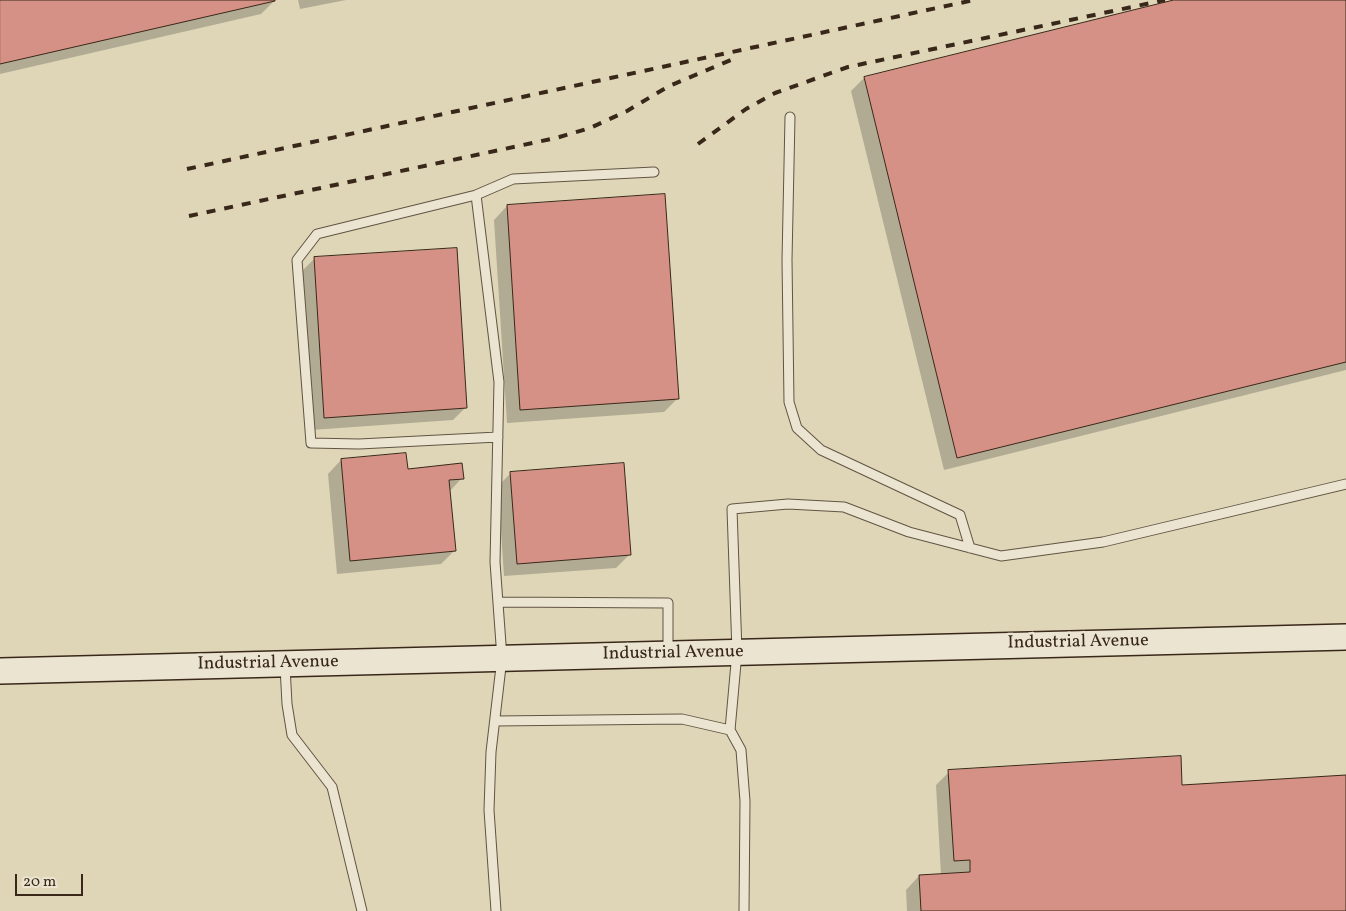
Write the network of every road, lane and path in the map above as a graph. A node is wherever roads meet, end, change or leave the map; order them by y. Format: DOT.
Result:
graph roads {
  1 [pos="790,117"];
  2 [pos="654,172"];
  3 [pos="476,195"];
  4 [pos="498,437"];
  5 [pos="1346,484"];
  6 [pos="970,548"];
  7 [pos="498,602"];
  8 [pos="1346,637"];
  9 [pos="737,652"];
  10 [pos="668,654"];
  11 [pos="502,658"];
  12 [pos="285,663"];
  13 [pos="0,670"];
  14 [pos="495,721"];
  15 [pos="730,730"];
  16 [pos="362,911"];
  17 [pos="496,911"];
  18 [pos="744,911"];
  1 -- 6 [label="lane"];
  2 -- 3 [label="lane"];
  3 -- 4 [label="lane"];
  3 -- 4 [label="lane"];
  4 -- 7 [label="lane"];
  5 -- 6 [label="lane"];
  6 -- 9 [label="lane"];
  7 -- 10 [label="lane"];
  7 -- 11 [label="lane"];
  8 -- 9 [label="street, Industrial Avenue"];
  9 -- 10 [label="street, Industrial Avenue"];
  9 -- 15 [label="lane"];
  10 -- 11 [label="street, Industrial Avenue"];
  11 -- 12 [label="street, Industrial Avenue"];
  11 -- 14 [label="lane"];
  12 -- 13 [label="street, Industrial Avenue"];
  12 -- 16 [label="lane"];
  14 -- 15 [label="lane"];
  14 -- 17 [label="lane"];
  15 -- 18 [label="lane"];
}
